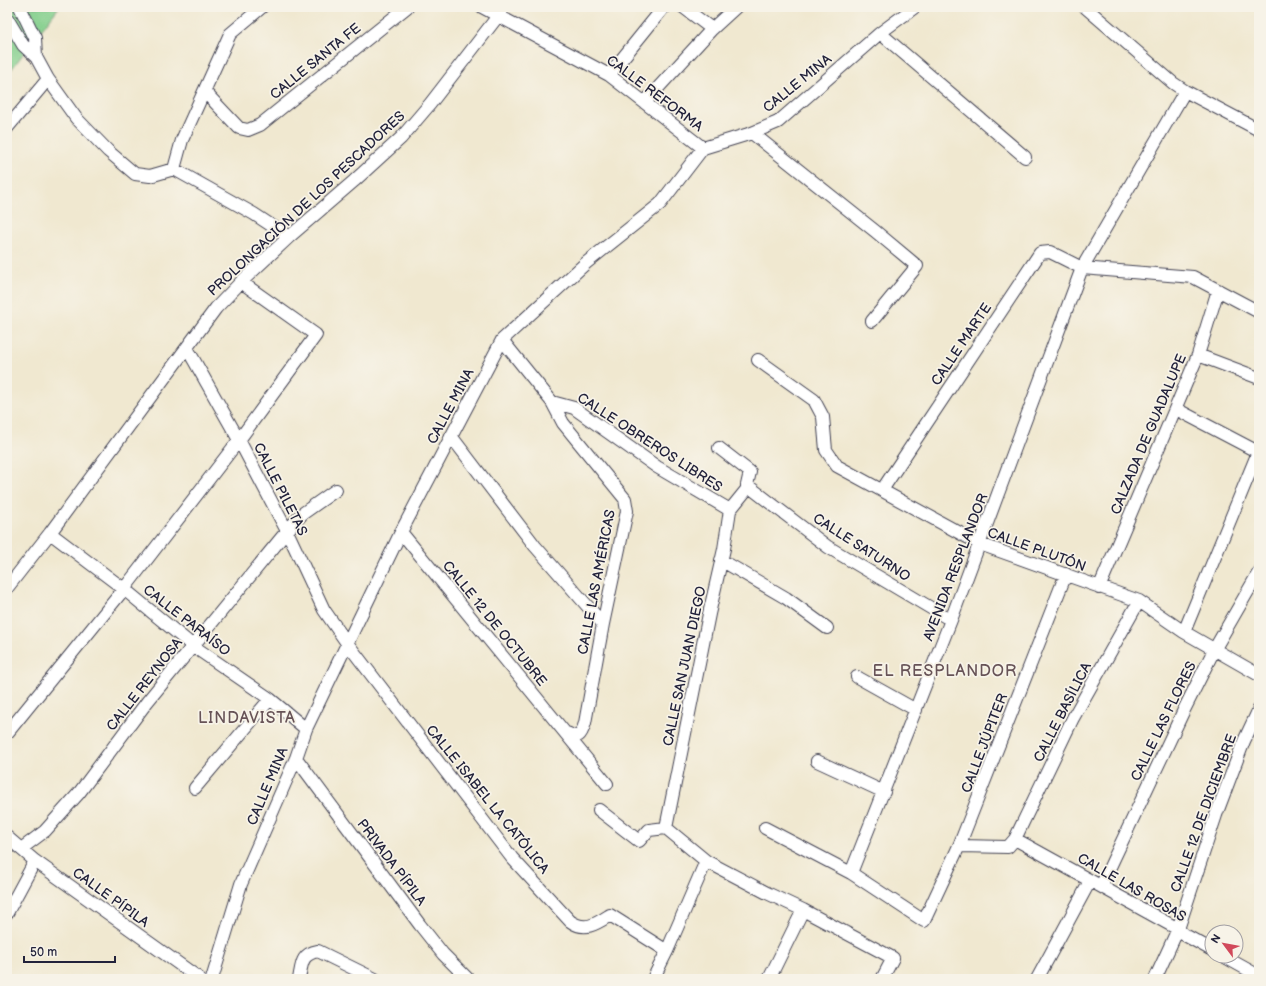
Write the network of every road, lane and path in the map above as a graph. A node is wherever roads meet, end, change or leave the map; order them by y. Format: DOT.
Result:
graph roads {
  1 [pos="20,7"];
  2 [pos="262,7"];
  3 [pos="407,7"];
  4 [pos="482,7"];
  5 [pos="664,7"];
  6 [pos="683,7"];
  7 [pos="736,7"];
  8 [pos="914,7"];
  9 [pos="1085,7"];
  10 [pos="500,11"];
  11 [pos="7,18"];
  12 [pos="712,29"];
  13 [pos="880,33"];
  14 [pos="36,57"];
  15 [pos="609,75"];
  16 [pos="48,79"];
  17 [pos="1185,91"];
  18 [pos="205,92"];
  19 [pos="645,102"];
  20 [pos="7,128"];
  21 [pos="1259,130"];
  22 [pos="752,133"];
  23 [pos="703,148"];
  24 [pos="1025,157"];
  25 [pos="174,169"];
  26 [pos="288,237"];
  27 [pos="1082,268"];
  28 [pos="241,282"];
  29 [pos="1218,290"];
  30 [pos="1259,312"];
  31 [pos="872,321"];
  32 [pos="502,340"];
  33 [pos="187,348"];
  34 [pos="1198,355"];
  35 [pos="758,360"];
  36 [pos="1259,378"];
  37 [pos="552,402"];
  38 [pos="1176,409"];
  39 [pos="451,436"];
  40 [pos="239,440"];
  41 [pos="719,448"];
  42 [pos="1259,451"];
  43 [pos="747,485"];
  44 [pos="336,490"];
  45 [pos="882,490"];
  46 [pos="730,510"];
  47 [pos="287,531"];
  48 [pos="401,532"];
  49 [pos="50,533"];
  50 [pos="980,544"];
  51 [pos="721,560"];
  52 [pos="1259,572"];
  53 [pos="1066,574"];
  54 [pos="7,588"];
  55 [pos="1099,588"];
  56 [pos="124,589"];
  57 [pos="1139,601"];
  58 [pos="951,620"];
  59 [pos="603,624"];
  60 [pos="827,628"];
  61 [pos="1184,632"];
  62 [pos="347,643"];
  63 [pos="193,646"];
  64 [pos="1214,650"];
  65 [pos="1259,675"];
  66 [pos="857,677"];
  67 [pos="270,699"];
  68 [pos="1259,709"];
  69 [pos="916,710"];
  70 [pos="306,729"];
  71 [pos="8,732"];
  72 [pos="567,733"];
  73 [pos="296,758"];
  74 [pos="817,761"];
  75 [pos="607,784"];
  76 [pos="195,788"];
  77 [pos="884,792"];
  78 [pos="599,810"];
  79 [pos="666,828"];
  80 [pos="765,828"];
  81 [pos="1015,839"];
  82 [pos="8,840"];
  83 [pos="959,846"];
  84 [pos="20,849"];
  85 [pos="35,861"];
  86 [pos="706,862"];
  87 [pos="851,874"];
  88 [pos="1095,883"];
  89 [pos="803,910"];
  90 [pos="7,913"];
  91 [pos="1178,929"];
  92 [pos="1204,946"];
  93 [pos="667,951"];
  94 [pos="1237,964"];
  95 [pos="1259,976"];
  96 [pos="200,979"];
  97 [pos="212,979"];
  98 [pos="299,979"];
  99 [pos="375,979"];
  100 [pos="468,979"];
  101 [pos="653,979"];
  102 [pos="769,979"];
  103 [pos="882,979"];
  104 [pos="1037,979"];
  105 [pos="1155,979"];
  1 -- 14 [label="street"];
  2 -- 18 [label="street"];
  3 -- 18 [label="street, CALLE SANTA FE"];
  4 -- 10 [label="street, CALLE REFORMA"];
  5 -- 15 [label="street"];
  6 -- 12 [label="street"];
  7 -- 12 [label="street"];
  8 -- 13 [label="street, CALLE MINA"];
  9 -- 17 [label="street"];
  10 -- 15 [label="street, CALLE REFORMA"];
  10 -- 26 [label="street, PROLONGACIÓN DE LOS PESCADORES"];
  11 -- 14 [label="street"];
  12 -- 19 [label="street"];
  13 -- 22 [label="street, CALLE MINA"];
  13 -- 24 [label="street"];
  14 -- 16 [label="street"];
  15 -- 19 [label="street, CALLE REFORMA"];
  16 -- 20 [label="street"];
  16 -- 25 [label="street"];
  17 -- 21 [label="street"];
  17 -- 27 [label="street, AVENIDA RESPLANDOR"];
  18 -- 25 [label="street"];
  19 -- 23 [label="street, CALLE REFORMA"];
  22 -- 23 [label="street, CALLE MINA"];
  22 -- 31 [label="street"];
  23 -- 32 [label="street, CALLE MINA"];
  25 -- 26 [label="street"];
  26 -- 28 [label="street, PROLONGACIÓN DE LOS PESCADORES"];
  27 -- 29 [label="street"];
  27 -- 45 [label="street, CALLE MARTE"];
  27 -- 50 [label="street, AVENIDA RESPLANDOR"];
  28 -- 33 [label="street, PROLONGACIÓN DE LOS PESCADORES"];
  28 -- 40 [label="street"];
  29 -- 30 [label="street"];
  29 -- 34 [label="street, CALZADA DE GUADALUPE"];
  32 -- 37 [label="street, CALLE LAS AMÉRICAS"];
  32 -- 39 [label="street, CALLE MINA"];
  33 -- 40 [label="street, CALLE PILETAS"];
  33 -- 49 [label="street, PROLONGACIÓN DE LOS PESCADORES"];
  34 -- 36 [label="street"];
  34 -- 38 [label="street, CALZADA DE GUADALUPE"];
  35 -- 45 [label="street, CALLE PLUTÓN"];
  37 -- 46 [label="street, CALLE OBREROS LIBRES"];
  37 -- 59 [label="street, CALLE LAS AMÉRICAS"];
  38 -- 42 [label="street"];
  38 -- 55 [label="street, CALZADA DE GUADALUPE"];
  39 -- 48 [label="street, CALLE MINA"];
  39 -- 59 [label="street"];
  40 -- 47 [label="street, CALLE PILETAS"];
  40 -- 56 [label="street"];
  41 -- 43 [label="street"];
  42 -- 61 [label="street"];
  43 -- 46 [label="street"];
  43 -- 58 [label="street, CALLE SATURNO"];
  44 -- 47 [label="street, CALLE REYNOSA"];
  45 -- 50 [label="street, CALLE PLUTÓN"];
  46 -- 51 [label="street, CALLE SAN JUAN DIEGO"];
  47 -- 62 [label="street, CALLE PILETAS"];
  47 -- 63 [label="street, CALLE REYNOSA"];
  48 -- 62 [label="street, CALLE MINA"];
  48 -- 72 [label="street, CALLE 12 DE OCTUBRE"];
  49 -- 54 [label="street, PROLONGACIÓN DE LOS PESCADORES"];
  49 -- 56 [label="street, CALLE PARAÍSO"];
  50 -- 53 [label="street, CALLE PLUTÓN"];
  50 -- 58 [label="street, AVENIDA RESPLANDOR"];
  51 -- 60 [label="street"];
  51 -- 79 [label="street, CALLE SAN JUAN DIEGO"];
  52 -- 64 [label="street, CALLE LAS FLORES"];
  53 -- 55 [label="street, CALLE PLUTÓN"];
  53 -- 83 [label="street, CALLE JÚPITER"];
  55 -- 57 [label="street, CALLE PLUTÓN"];
  56 -- 63 [label="street, CALLE PARAÍSO"];
  56 -- 71 [label="street"];
  57 -- 61 [label="street, CALLE PLUTÓN"];
  57 -- 81 [label="street, CALLE BASÍLICA"];
  58 -- 69 [label="street, AVENIDA RESPLANDOR"];
  59 -- 72 [label="street, CALLE LAS AMÉRICAS"];
  61 -- 64 [label="street, CALLE PLUTÓN"];
  62 -- 70 [label="street, CALLE MINA"];
  62 -- 93 [label="street, CALLE ISABEL LA CATÓLICA"];
  63 -- 67 [label="street, CALLE PARAÍSO"];
  63 -- 84 [label="street, CALLE REYNOSA"];
  64 -- 65 [label="street, CALLE PLUTÓN"];
  64 -- 88 [label="street, CALLE LAS FLORES"];
  66 -- 69 [label="street"];
  67 -- 70 [label="street, CALLE PARAÍSO"];
  67 -- 76 [label="street"];
  68 -- 91 [label="street, CALLE 12 DE DICIEMBRE"];
  69 -- 77 [label="street, AVENIDA RESPLANDOR"];
  70 -- 73 [label="street, CALLE MINA"];
  72 -- 75 [label="street, CALLE 12 DE OCTUBRE"];
  73 -- 97 [label="street, CALLE MINA"];
  73 -- 100 [label="street, PRIVADA PÍPILA"];
  74 -- 77 [label="street"];
  77 -- 87 [label="street, AVENIDA RESPLANDOR"];
  78 -- 79 [label="street"];
  79 -- 86 [label="street"];
  80 -- 87 [label="street"];
  81 -- 83 [label="street"];
  81 -- 88 [label="street, CALLE LAS ROSAS"];
  82 -- 84 [label="street, CALLE PÍPILA"];
  83 -- 87 [label="street, CALLE JÚPITER"];
  84 -- 85 [label="street, CALLE PÍPILA"];
  85 -- 90 [label="street"];
  85 -- 96 [label="street, CALLE PÍPILA"];
  86 -- 89 [label="street"];
  86 -- 93 [label="street"];
  88 -- 91 [label="street, CALLE LAS ROSAS"];
  88 -- 104 [label="street, CALLE LAS FLORES"];
  89 -- 102 [label="street"];
  89 -- 103 [label="street"];
  91 -- 92 [label="street, CALLE LAS ROSAS"];
  91 -- 105 [label="street, CALLE 12 DE DICIEMBRE"];
  93 -- 101 [label="street"];
  94 -- 95 [label="street"];
  98 -- 99 [label="street"];
}
